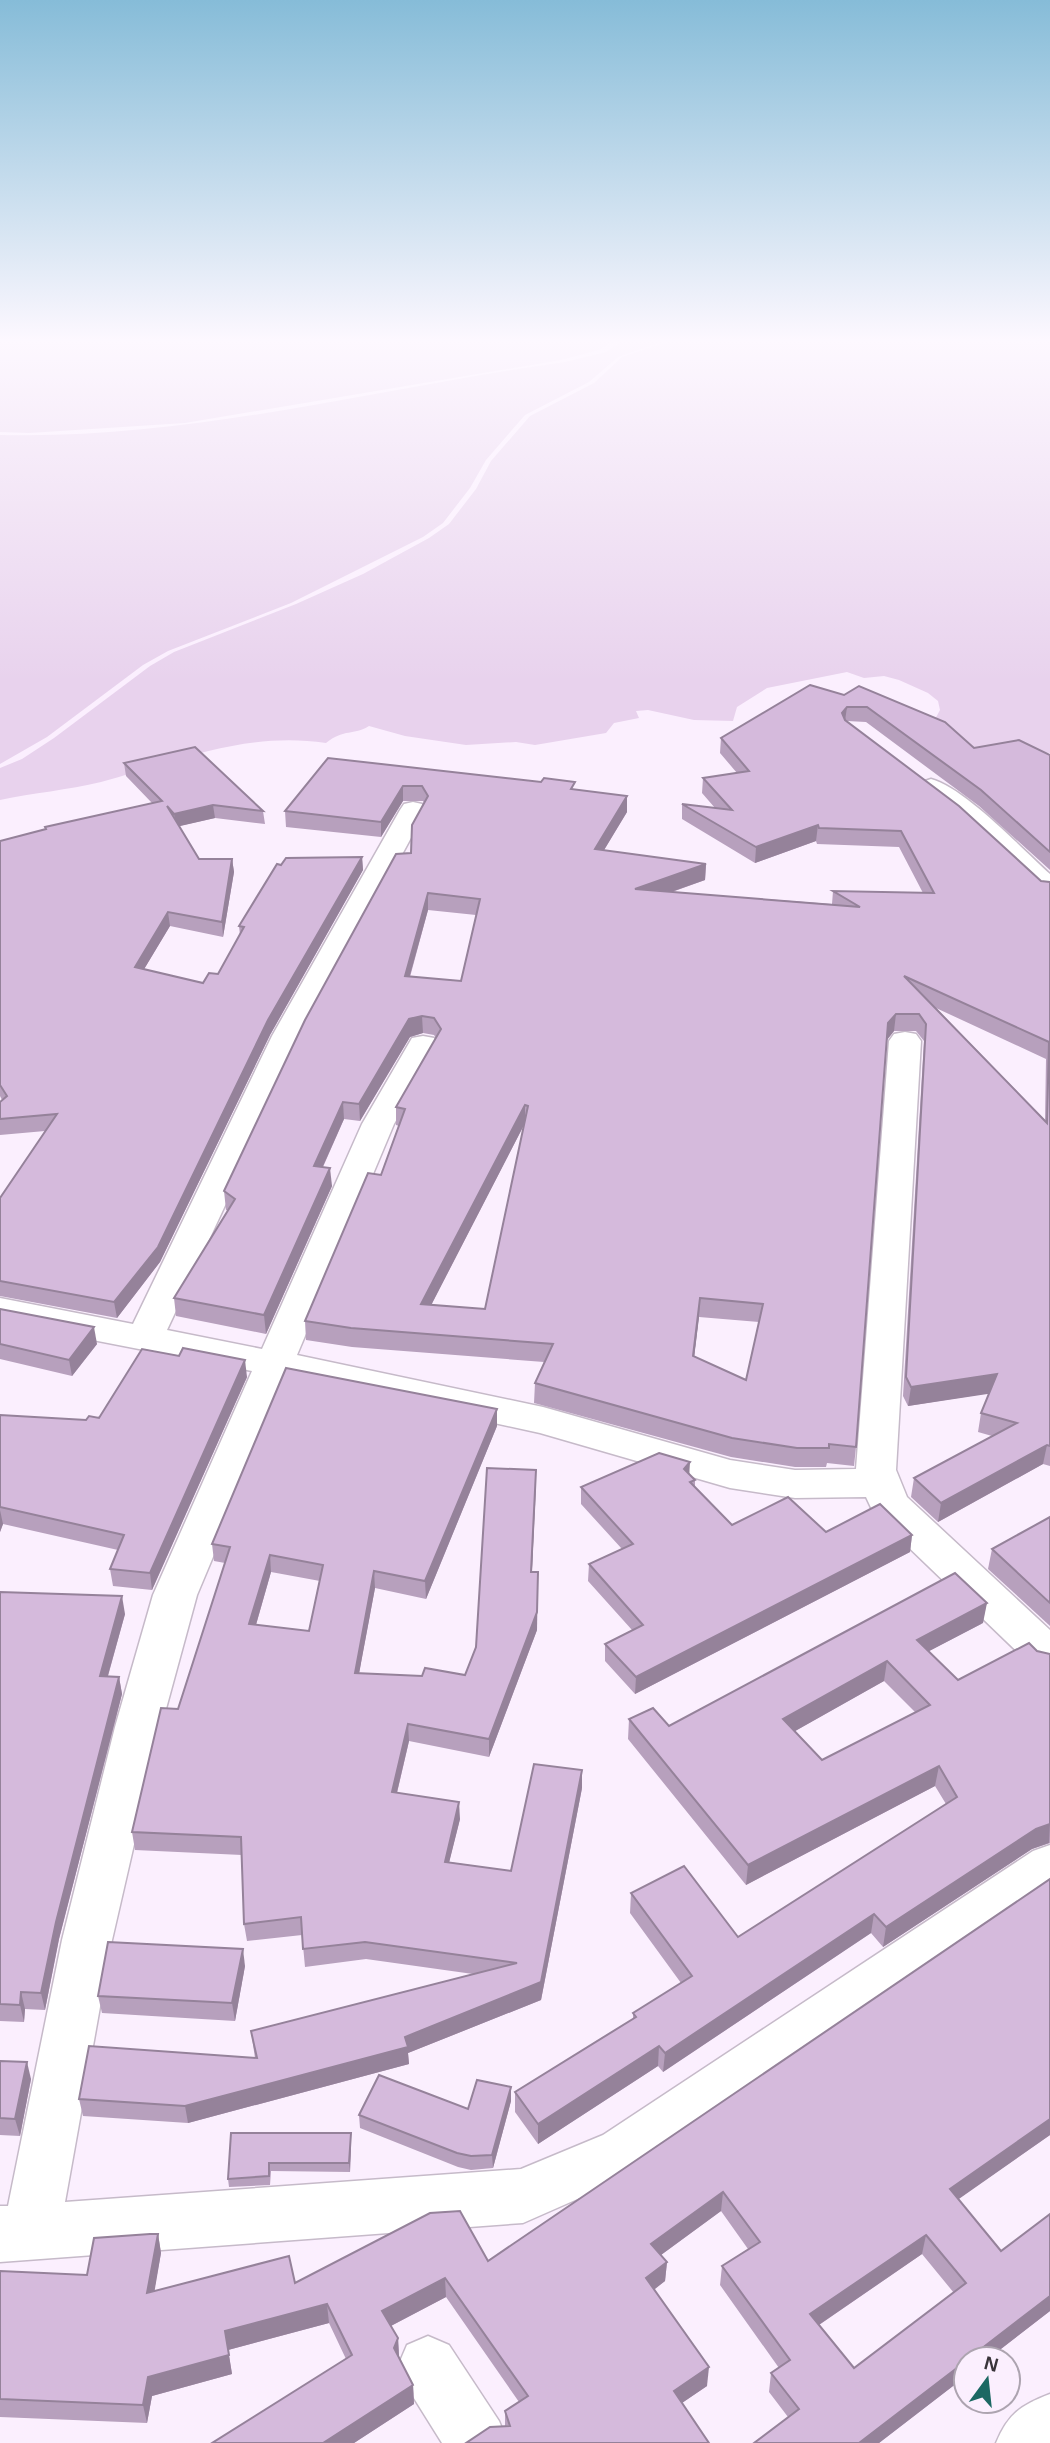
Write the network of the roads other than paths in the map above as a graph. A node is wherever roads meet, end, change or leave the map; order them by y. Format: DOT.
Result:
graph roads {
  1 [pos="914,774"];
  2 [pos="413,810"];
  3 [pos="1050,890"];
  4 [pos="905,1041"];
  5 [pos="424,1045"];
  6 [pos="0,1310"];
  7 [pos="145,1338"];
  8 [pos="276,1363"];
  9 [pos="881,1483"];
  10 [pos="1050,1656"];
  11 [pos="1050,1866"];
  12 [pos="15,2233"];
  13 [pos="428,2366"];
  14 [pos="1050,2424"];
  15 [pos="477,2443"];
  16 [pos="1027,2443"];
  1 -- 3 [label="street"];
  2 -- 7 [label="street"];
  4 -- 9 [label="street"];
  5 -- 8 [label="street"];
  6 -- 7 [label="street"];
  7 -- 8 [label="street"];
  8 -- 9 [label="street"];
  8 -- 12 [label="street"];
  9 -- 10 [label="street"];
  11 -- 12 [label="street"];
  13 -- 15 [label="street"];
  14 -- 16 [label="street"];
}
